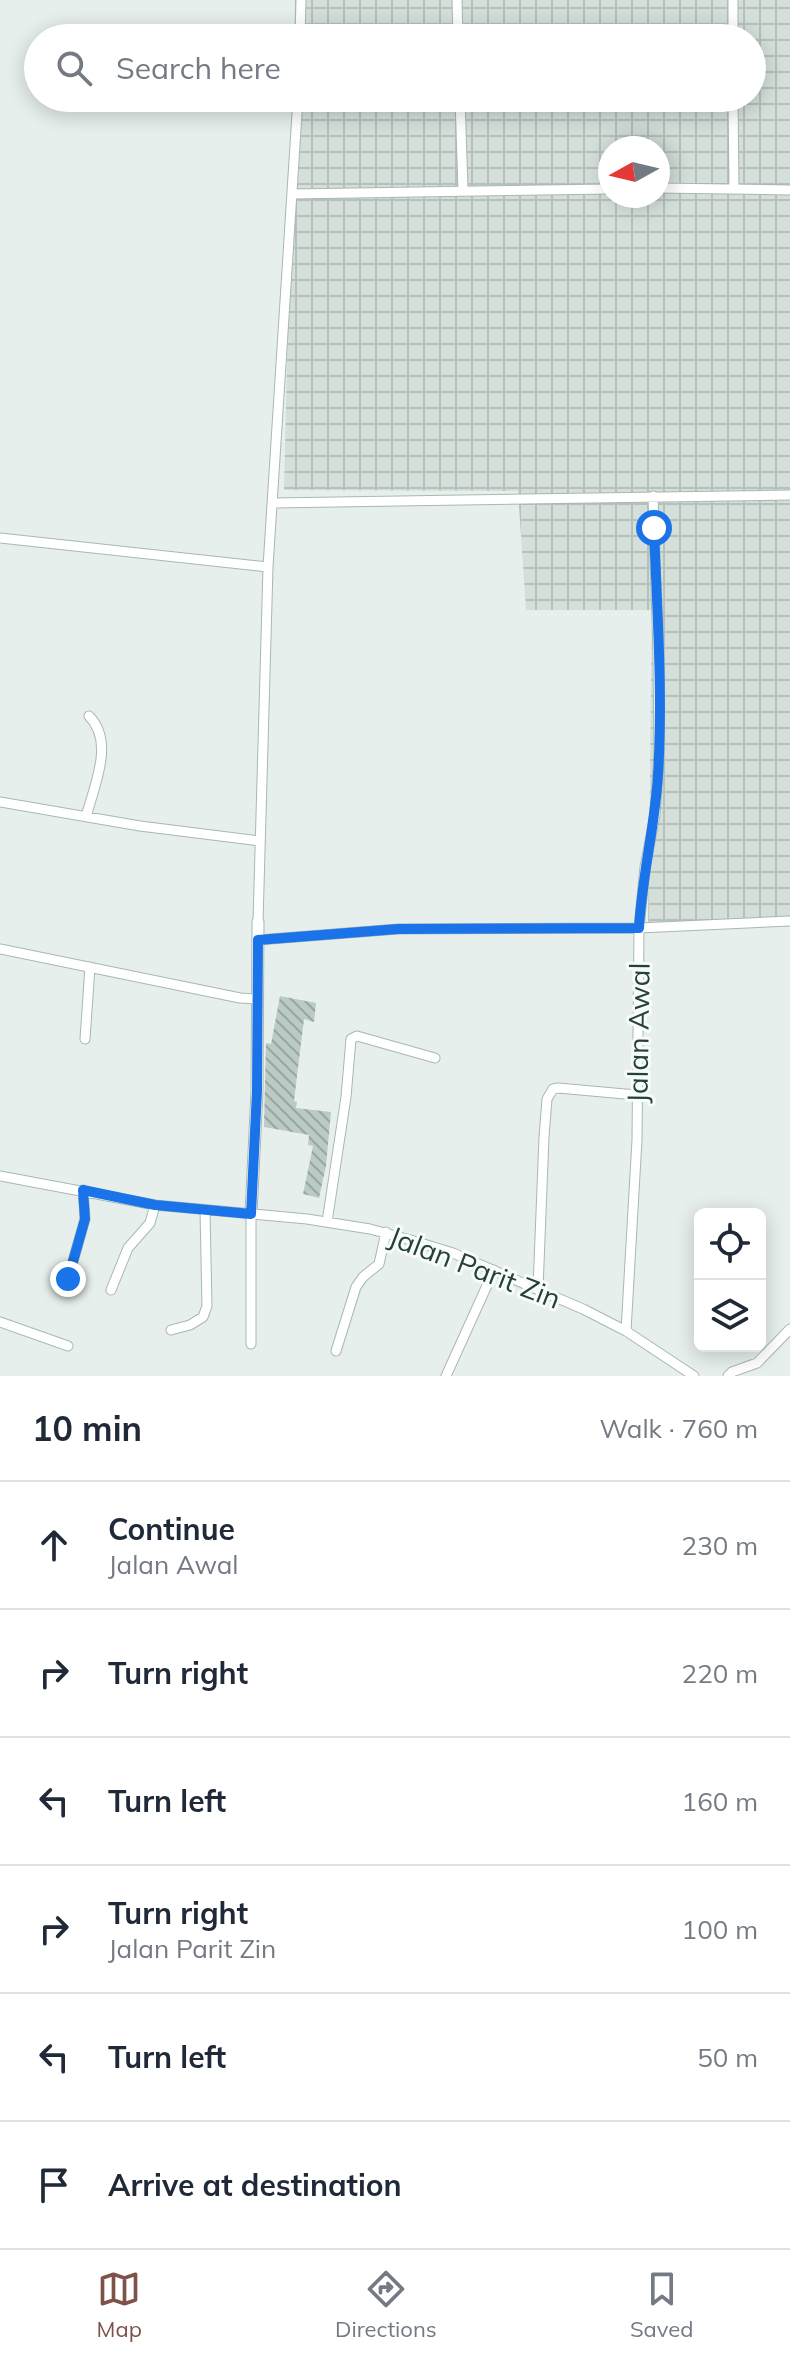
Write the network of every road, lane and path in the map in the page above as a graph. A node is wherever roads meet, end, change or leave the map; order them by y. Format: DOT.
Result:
graph roads {
  1 [pos="301,0"];
  2 [pos="457,0"];
  3 [pos="733,0"];
  4 [pos="300,24"];
  5 [pos="458,24"];
  6 [pos="733,24"];
  7 [pos="297,112"];
  8 [pos="460,112"];
  9 [pos="733,112"];
  10 [pos="670,188"];
  11 [pos="598,189"];
  12 [pos="734,189"];
  13 [pos="463,190"];
  14 [pos="790,190"];
  15 [pos="292,194"];
  16 [pos="790,495"];
  17 [pos="653,496"];
  18 [pos="273,503"];
  19 [pos="0,538"];
  20 [pos="268,567"];
  21 [pos="89,716"];
  22 [pos="0,802"];
  23 [pos="86,817"];
  24 [pos="260,841"];
  25 [pos="790,921"];
  26 [pos="639,928"];
  27 [pos="258,930"];
  28 [pos="0,949"];
  29 [pos="90,967"];
  30 [pos="248,998"];
  31 [pos="85,1039"];
  32 [pos="435,1058"];
  33 [pos="636,1095"];
  34 [pos="0,1176"];
  35 [pos="83,1190"];
  36 [pos="155,1205"];
  37 [pos="205,1211"];
  38 [pos="251,1214"];
  39 [pos="327,1222"];
  40 [pos="386,1232"];
  41 [pos="494,1270"];
  42 [pos="68,1279"];
  43 [pos="538,1289"];
  44 [pos="111,1290"];
  45 [pos="0,1322"];
  46 [pos="790,1329"];
  47 [pos="171,1330"];
  48 [pos="626,1331"];
  49 [pos="251,1344"];
  50 [pos="68,1346"];
  51 [pos="336,1351"];
  52 [pos="446,1376"];
  53 [pos="694,1376"];
  54 [pos="728,1376"];
  1 -- 4 [label="street"];
  2 -- 5 [label="street"];
  3 -- 6 [label="street"];
  7 -- 15 [label="street"];
  8 -- 13 [label="street"];
  9 -- 12 [label="street"];
  10 -- 12 [label="street"];
  11 -- 13 [label="street"];
  12 -- 14 [label="street"];
  13 -- 15 [label="street"];
  15 -- 18 [label="street"];
  16 -- 17 [label="street"];
  17 -- 18 [label="street"];
  17 -- 26 [label="street, Jalan Awal"];
  18 -- 20 [label="street"];
  19 -- 20 [label="street"];
  20 -- 24 [label="street"];
  21 -- 23 [label="street"];
  22 -- 23 [label="street"];
  23 -- 24 [label="street"];
  24 -- 27 [label="street"];
  25 -- 26 [label="street"];
  26 -- 27 [label="street"];
  26 -- 33 [label="street, Jalan Awal"];
  27 -- 30 [label="street"];
  28 -- 29 [label="street"];
  29 -- 30 [label="street"];
  29 -- 31 [label="street"];
  30 -- 38 [label="street"];
  32 -- 39 [label="street"];
  33 -- 43 [label="street"];
  33 -- 48 [label="street, Jalan Awal"];
  34 -- 35 [label="street, Jalan Parit Zin"];
  35 -- 36 [label="street, Jalan Parit Zin"];
  35 -- 42 [label="street"];
  36 -- 37 [label="street, Jalan Parit Zin"];
  36 -- 44 [label="street"];
  37 -- 38 [label="street, Jalan Parit Zin"];
  37 -- 47 [label="street"];
  38 -- 39 [label="street, Jalan Parit Zin"];
  38 -- 49 [label="street"];
  39 -- 40 [label="street, Jalan Parit Zin"];
  40 -- 41 [label="street, Jalan Parit Zin"];
  40 -- 51 [label="street"];
  41 -- 43 [label="street, Jalan Parit Zin"];
  41 -- 52 [label="street"];
  43 -- 48 [label="street, Jalan Parit Zin"];
  45 -- 50 [label="street"];
  46 -- 54 [label="street"];
  48 -- 53 [label="street, Jalan Parit Zin"];
}
